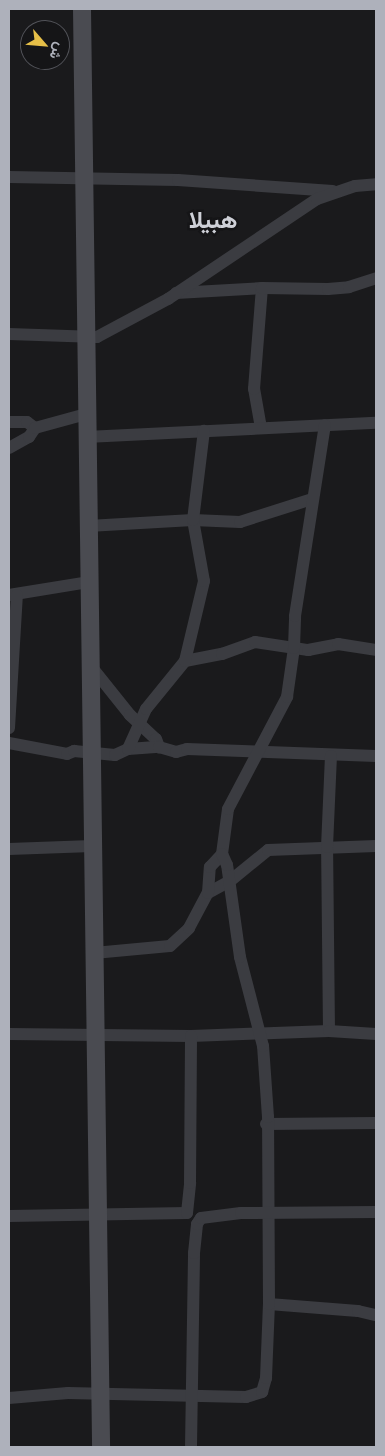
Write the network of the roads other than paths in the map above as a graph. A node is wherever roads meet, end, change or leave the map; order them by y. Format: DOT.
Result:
graph roads {
  1 [pos="82,9"];
  2 [pos="9,177"];
  3 [pos="83,177"];
  4 [pos="376,184"];
  5 [pos="336,191"];
  6 [pos="376,278"];
  7 [pos="262,288"];
  8 [pos="176,293"];
  9 [pos="9,334"];
  10 [pos="85,334"];
  11 [pos="86,414"];
  12 [pos="9,422"];
  13 [pos="376,422"];
  14 [pos="325,425"];
  15 [pos="35,428"];
  16 [pos="262,428"];
  17 [pos="204,431"];
  18 [pos="86,437"];
  19 [pos="9,448"];
  20 [pos="312,499"];
  21 [pos="193,520"];
  22 [pos="88,526"];
  23 [pos="88,582"];
  24 [pos="13,595"];
  25 [pos="294,648"];
  26 [pos="376,650"];
  27 [pos="185,661"];
  28 [pos="90,665"];
  29 [pos="140,722"];
  30 [pos="9,728"];
  31 [pos="9,743"];
  32 [pos="159,747"];
  33 [pos="128,749"];
  34 [pos="258,752"];
  35 [pos="91,753"];
  36 [pos="331,756"];
  37 [pos="376,756"];
  38 [pos="92,846"];
  39 [pos="376,846"];
  40 [pos="327,847"];
  41 [pos="9,849"];
  42 [pos="222,854"];
  43 [pos="230,881"];
  44 [pos="208,893"];
  45 [pos="94,953"];
  46 [pos="329,1031"];
  47 [pos="259,1032"];
  48 [pos="9,1034"];
  49 [pos="95,1034"];
  50 [pos="376,1034"];
  51 [pos="191,1036"];
  52 [pos="376,1123"];
  53 [pos="266,1124"];
  54 [pos="268,1212"];
  55 [pos="376,1212"];
  56 [pos="9,1216"];
  57 [pos="98,1216"];
  58 [pos="269,1304"];
  59 [pos="376,1315"];
  60 [pos="101,1395"];
  61 [pos="192,1397"];
  62 [pos="9,1398"];
  63 [pos="102,1447"];
  64 [pos="191,1447"];
  1 -- 3 [label="main road"];
  2 -- 3 [label="street"];
  3 -- 5 [label="street"];
  3 -- 10 [label="main road"];
  4 -- 5 [label="street"];
  5 -- 8 [label="street"];
  6 -- 7 [label="street"];
  7 -- 8 [label="street"];
  7 -- 16 [label="street"];
  8 -- 10 [label="street"];
  9 -- 10 [label="street"];
  10 -- 11 [label="main road"];
  11 -- 15 [label="street"];
  11 -- 18 [label="main road"];
  12 -- 15 [label="street"];
  13 -- 14 [label="street"];
  14 -- 16 [label="street"];
  14 -- 20 [label="street"];
  15 -- 19 [label="street"];
  16 -- 17 [label="street"];
  17 -- 18 [label="street"];
  17 -- 21 [label="street"];
  18 -- 22 [label="main road"];
  20 -- 21 [label="street"];
  20 -- 25 [label="street"];
  21 -- 22 [label="street"];
  21 -- 27 [label="street"];
  22 -- 23 [label="main road"];
  23 -- 24 [label="street"];
  23 -- 28 [label="main road"];
  24 -- 30 [label="street"];
  25 -- 26 [label="street"];
  25 -- 27 [label="street"];
  25 -- 34 [label="street"];
  27 -- 29 [label="street"];
  28 -- 29 [label="street"];
  28 -- 35 [label="main road"];
  29 -- 32 [label="street"];
  29 -- 33 [label="street"];
  31 -- 35 [label="street"];
  32 -- 33 [label="street"];
  32 -- 34 [label="street"];
  33 -- 35 [label="street"];
  34 -- 36 [label="street"];
  34 -- 42 [label="street"];
  35 -- 38 [label="main road"];
  36 -- 37 [label="street"];
  36 -- 40 [label="street"];
  38 -- 41 [label="street"];
  38 -- 45 [label="main road"];
  39 -- 40 [label="street"];
  40 -- 43 [label="street"];
  40 -- 46 [label="street"];
  42 -- 43 [label="street"];
  42 -- 44 [label="street"];
  43 -- 44 [label="street"];
  43 -- 47 [label="street"];
  44 -- 45 [label="street"];
  45 -- 49 [label="main road"];
  46 -- 47 [label="street"];
  46 -- 50 [label="street"];
  47 -- 51 [label="street"];
  47 -- 53 [label="street"];
  48 -- 49 [label="street"];
  49 -- 51 [label="street"];
  49 -- 57 [label="main road"];
  51 -- 57 [label="street"];
  52 -- 53 [label="street"];
  53 -- 54 [label="street"];
  54 -- 55 [label="street"];
  54 -- 58 [label="street"];
  54 -- 61 [label="street"];
  56 -- 57 [label="street"];
  57 -- 60 [label="main road"];
  58 -- 59 [label="street"];
  58 -- 61 [label="street"];
  60 -- 61 [label="street"];
  60 -- 62 [label="street"];
  60 -- 63 [label="main road"];
  61 -- 64 [label="street"];
}
